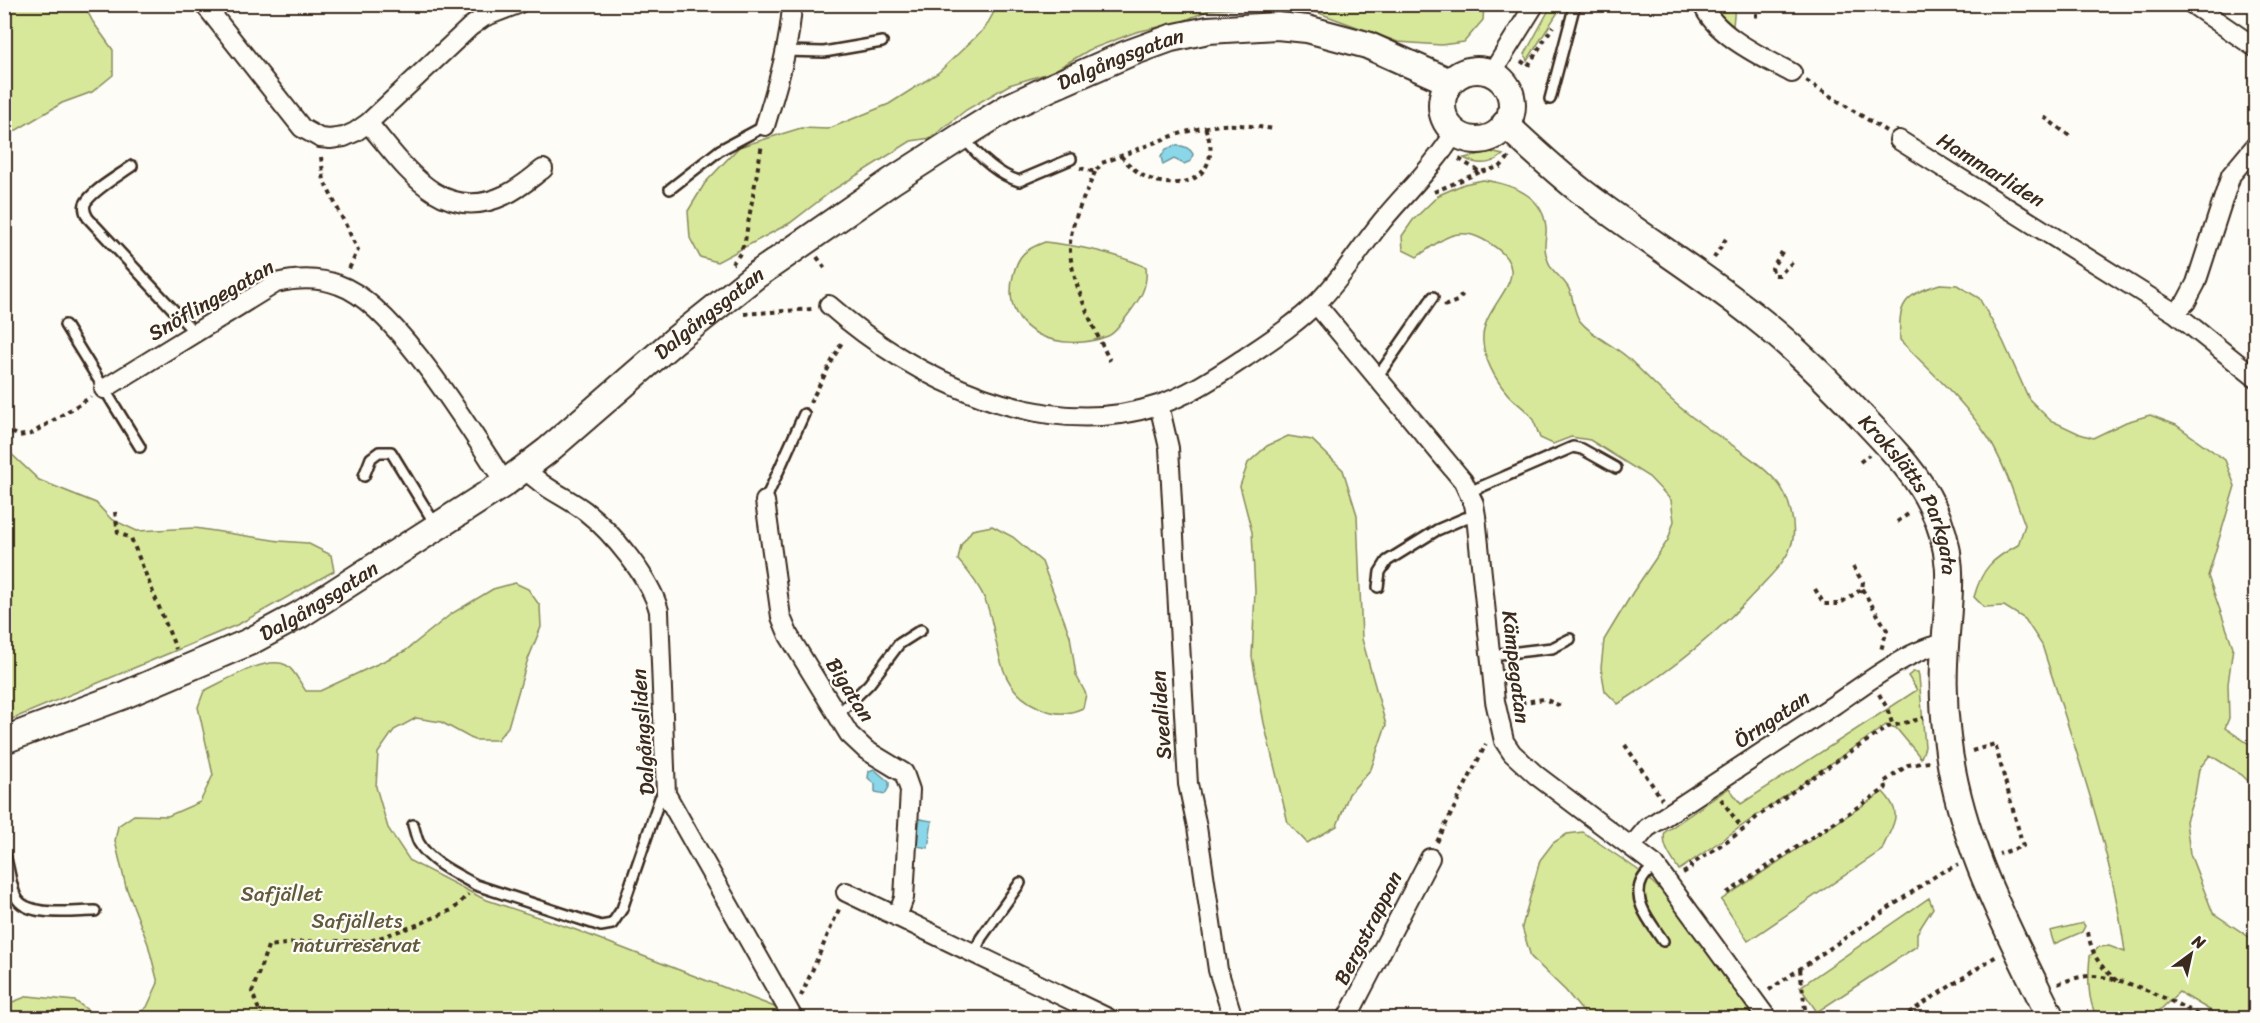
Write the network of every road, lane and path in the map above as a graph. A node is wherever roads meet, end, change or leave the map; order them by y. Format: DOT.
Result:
graph roads {
  1 [pos="204,4"];
  2 [pos="518,4"];
  3 [pos="792,4"];
  4 [pos="1535,4"];
  5 [pos="1703,4"];
  6 [pos="1756,4"];
  7 [pos="2192,4"];
  8 [pos="1569,6"];
  9 [pos="478,11"];
  10 [pos="1756,18"];
  11 [pos="882,42"];
  12 [pos="2256,48"];
  13 [pos="785,51"];
  14 [pos="1528,66"];
  15 [pos="1792,73"];
  16 [pos="1492,74"];
  17 [pos="1449,82"];
  18 [pos="1550,99"];
  19 [pos="2044,117"];
  20 [pos="368,123"];
  21 [pos="1505,124"];
  22 [pos="765,126"];
  23 [pos="1205,127"];
  24 [pos="1275,129"];
  25 [pos="1455,132"];
  26 [pos="962,136"];
  27 [pos="2071,136"];
  28 [pos="320,138"];
  29 [pos="1899,140"];
  30 [pos="2256,145"];
  31 [pos="1121,156"];
  32 [pos="1071,159"];
  33 [pos="1461,161"];
  34 [pos="1506,162"];
  35 [pos="132,166"];
  36 [pos="543,169"];
  37 [pos="1095,172"];
  38 [pos="1480,172"];
  39 [pos="670,189"];
  40 [pos="1429,196"];
  41 [pos="1727,237"];
  42 [pos="1782,252"];
  43 [pos="817,257"];
  44 [pos="1794,261"];
  45 [pos="1711,264"];
  46 [pos="728,268"];
  47 [pos="827,271"];
  48 [pos="341,285"];
  49 [pos="1433,297"];
  50 [pos="723,300"];
  51 [pos="1316,304"];
  52 [pos="829,305"];
  53 [pos="2175,313"];
  54 [pos="65,325"];
  55 [pos="195,333"];
  56 [pos="848,333"];
  57 [pos="1110,361"];
  58 [pos="1375,375"];
  59 [pos="2256,378"];
  60 [pos="104,389"];
  61 [pos="1159,405"];
  62 [pos="804,414"];
  63 [pos="4,428"];
  64 [pos="140,447"];
  65 [pos="1616,468"];
  66 [pos="364,476"];
  67 [pos="515,476"];
  68 [pos="1469,492"];
  69 [pos="765,501"];
  70 [pos="1917,508"];
  71 [pos="115,512"];
  72 [pos="1476,516"];
  73 [pos="1897,522"];
  74 [pos="437,527"];
  75 [pos="1853,567"];
  76 [pos="1378,587"];
  77 [pos="1815,590"];
  78 [pos="1862,590"];
  79 [pos="921,630"];
  80 [pos="1570,639"];
  81 [pos="1945,644"];
  82 [pos="1491,655"];
  83 [pos="1884,655"];
  84 [pos="180,659"];
  85 [pos="1876,690"];
  86 [pos="1561,706"];
  87 [pos="1496,707"];
  88 [pos="837,715"];
  89 [pos="1925,718"];
  90 [pos="1893,726"];
  91 [pos="1500,729"];
  92 [pos="4,740"];
  93 [pos="1625,745"];
  94 [pos="1966,753"];
  95 [pos="1929,762"];
  96 [pos="1717,793"];
  97 [pos="666,794"];
  98 [pos="1664,801"];
  99 [pos="1445,823"];
  100 [pos="413,825"];
  101 [pos="1743,830"];
  102 [pos="1632,846"];
  103 [pos="4,852"];
  104 [pos="1993,856"];
  105 [pos="1430,858"];
  106 [pos="1966,862"];
  107 [pos="1655,865"];
  108 [pos="1677,877"];
  109 [pos="1020,883"];
  110 [pos="477,885"];
  111 [pos="846,892"];
  112 [pos="1727,893"];
  113 [pos="95,911"];
  114 [pos="897,917"];
  115 [pos="2088,932"];
  116 [pos="1663,941"];
  117 [pos="2005,950"];
  118 [pos="974,954"];
  119 [pos="1800,969"];
  120 [pos="2119,982"];
  121 [pos="2052,986"];
  122 [pos="1754,1000"];
  123 [pos="790,1012"];
  124 [pos="1806,1017"];
  125 [pos="262,1018"];
  126 [pos="1108,1018"];
  127 [pos="1233,1018"];
  128 [pos="1347,1018"];
  129 [pos="1767,1018"];
  130 [pos="1901,1018"];
  131 [pos="2051,1018"];
  132 [pos="2204,1018"];
  1 -- 28 [label="street"];
  2 -- 9 [label="street"];
  3 -- 13 [label="street"];
  4 -- 16 [label="street"];
  5 -- 15 [label="street"];
  6 -- 10 [label="path"];
  7 -- 12 [label="street"];
  8 -- 14 [label="path"];
  8 -- 18 [label="lane"];
  9 -- 20 [label="street"];
  11 -- 13 [label="lane"];
  13 -- 22 [label="street"];
  15 -- 29 [label="path"];
  16 -- 17 [label="street"];
  16 -- 21 [label="street"];
  17 -- 25 [label="street"];
  17 -- 26 [label="street, Dalgångsgatan"];
  19 -- 27 [label="path"];
  20 -- 28 [label="street"];
  20 -- 36 [label="street"];
  21 -- 25 [label="street"];
  21 -- 81 [label="street, Krokslätts Parkgata"];
  22 -- 39 [label="lane"];
  22 -- 46 [label="path"];
  23 -- 24 [label="path"];
  23 -- 31 [label="path"];
  23 -- 31 [label="path"];
  25 -- 51 [label="street"];
  26 -- 32 [label="lane"];
  26 -- 50 [label="street, Dalgångsgatan"];
  28 -- 48 [label="path"];
  29 -- 53 [label="street, Hammarliden"];
  30 -- 53 [label="street"];
  31 -- 37 [label="path"];
  32 -- 37 [label="path"];
  33 -- 38 [label="path"];
  34 -- 38 [label="path"];
  35 -- 55 [label="lane"];
  37 -- 57 [label="path"];
  38 -- 40 [label="path"];
  41 -- 45 [label="path"];
  42 -- 44 [label="path"];
  43 -- 47 [label="path"];
  48 -- 55 [label="street, Snöflingegatan"];
  48 -- 67 [label="street, Snöflingegatan"];
  49 -- 58 [label="lane"];
  50 -- 52 [label="path"];
  50 -- 67 [label="street, Dalgångsgatan"];
  51 -- 58 [label="street, Kämpegatan"];
  51 -- 61 [label="street"];
  52 -- 61 [label="street"];
  53 -- 59 [label="street, Hammarliden"];
  54 -- 60 [label="lane"];
  55 -- 60 [label="street, Snöflingegatan"];
  56 -- 62 [label="path"];
  58 -- 68 [label="street, Kämpegatan"];
  60 -- 63 [label="path"];
  60 -- 64 [label="lane"];
  61 -- 127 [label="street, Svealiden"];
  62 -- 69 [label="lane"];
  65 -- 68 [label="lane"];
  66 -- 74 [label="lane"];
  67 -- 74 [label="street, Dalgångsgatan"];
  67 -- 97 [label="street, Dalgångsliden"];
  68 -- 72 [label="street, Kämpegatan"];
  69 -- 88 [label="street, Bigatan"];
  70 -- 73 [label="path"];
  71 -- 84 [label="path"];
  72 -- 76 [label="lane"];
  72 -- 82 [label="street, Kämpegatan"];
  74 -- 92 [label="street, Dalgångsgatan"];
  75 -- 78 [label="path"];
  77 -- 78 [label="path"];
  78 -- 83 [label="path"];
  79 -- 88 [label="lane"];
  80 -- 82 [label="lane"];
  81 -- 102 [label="street, Örngatan"];
  81 -- 131 [label="street, Krokslätts Parkgata"];
  82 -- 87 [label="street, Kämpegatan"];
  85 -- 90 [label="path"];
  86 -- 87 [label="path"];
  87 -- 91 [label="street, Kämpegatan"];
  88 -- 114 [label="street, Bigatan"];
  89 -- 90 [label="path"];
  90 -- 101 [label="path"];
  91 -- 99 [label="path"];
  91 -- 102 [label="street, Kämpegatan"];
  93 -- 98 [label="path"];
  94 -- 104 [label="path"];
  95 -- 112 [label="path"];
  96 -- 101 [label="path"];
  97 -- 110 [label="lane"];
  97 -- 123 [label="street, Dalgångsliden"];
  100 -- 110 [label="lane"];
  101 -- 108 [label="path"];
  102 -- 107 [label="street, Kämpegatan"];
  103 -- 113 [label="lane"];
  105 -- 128 [label="street, Bergstrappan"];
  106 -- 119 [label="path"];
  107 -- 116 [label="lane"];
  107 -- 122 [label="street, Kämpegatan"];
  109 -- 118 [label="lane"];
  110 -- 125 [label="path"];
  111 -- 114 [label="street"];
  111 -- 123 [label="path"];
  114 -- 118 [label="street"];
  115 -- 120 [label="path"];
  117 -- 130 [label="path"];
  118 -- 126 [label="street"];
  119 -- 122 [label="path"];
  119 -- 124 [label="path"];
  120 -- 121 [label="path"];
  120 -- 132 [label="path"];
  122 -- 129 [label="street, Kämpegatan"];
}
